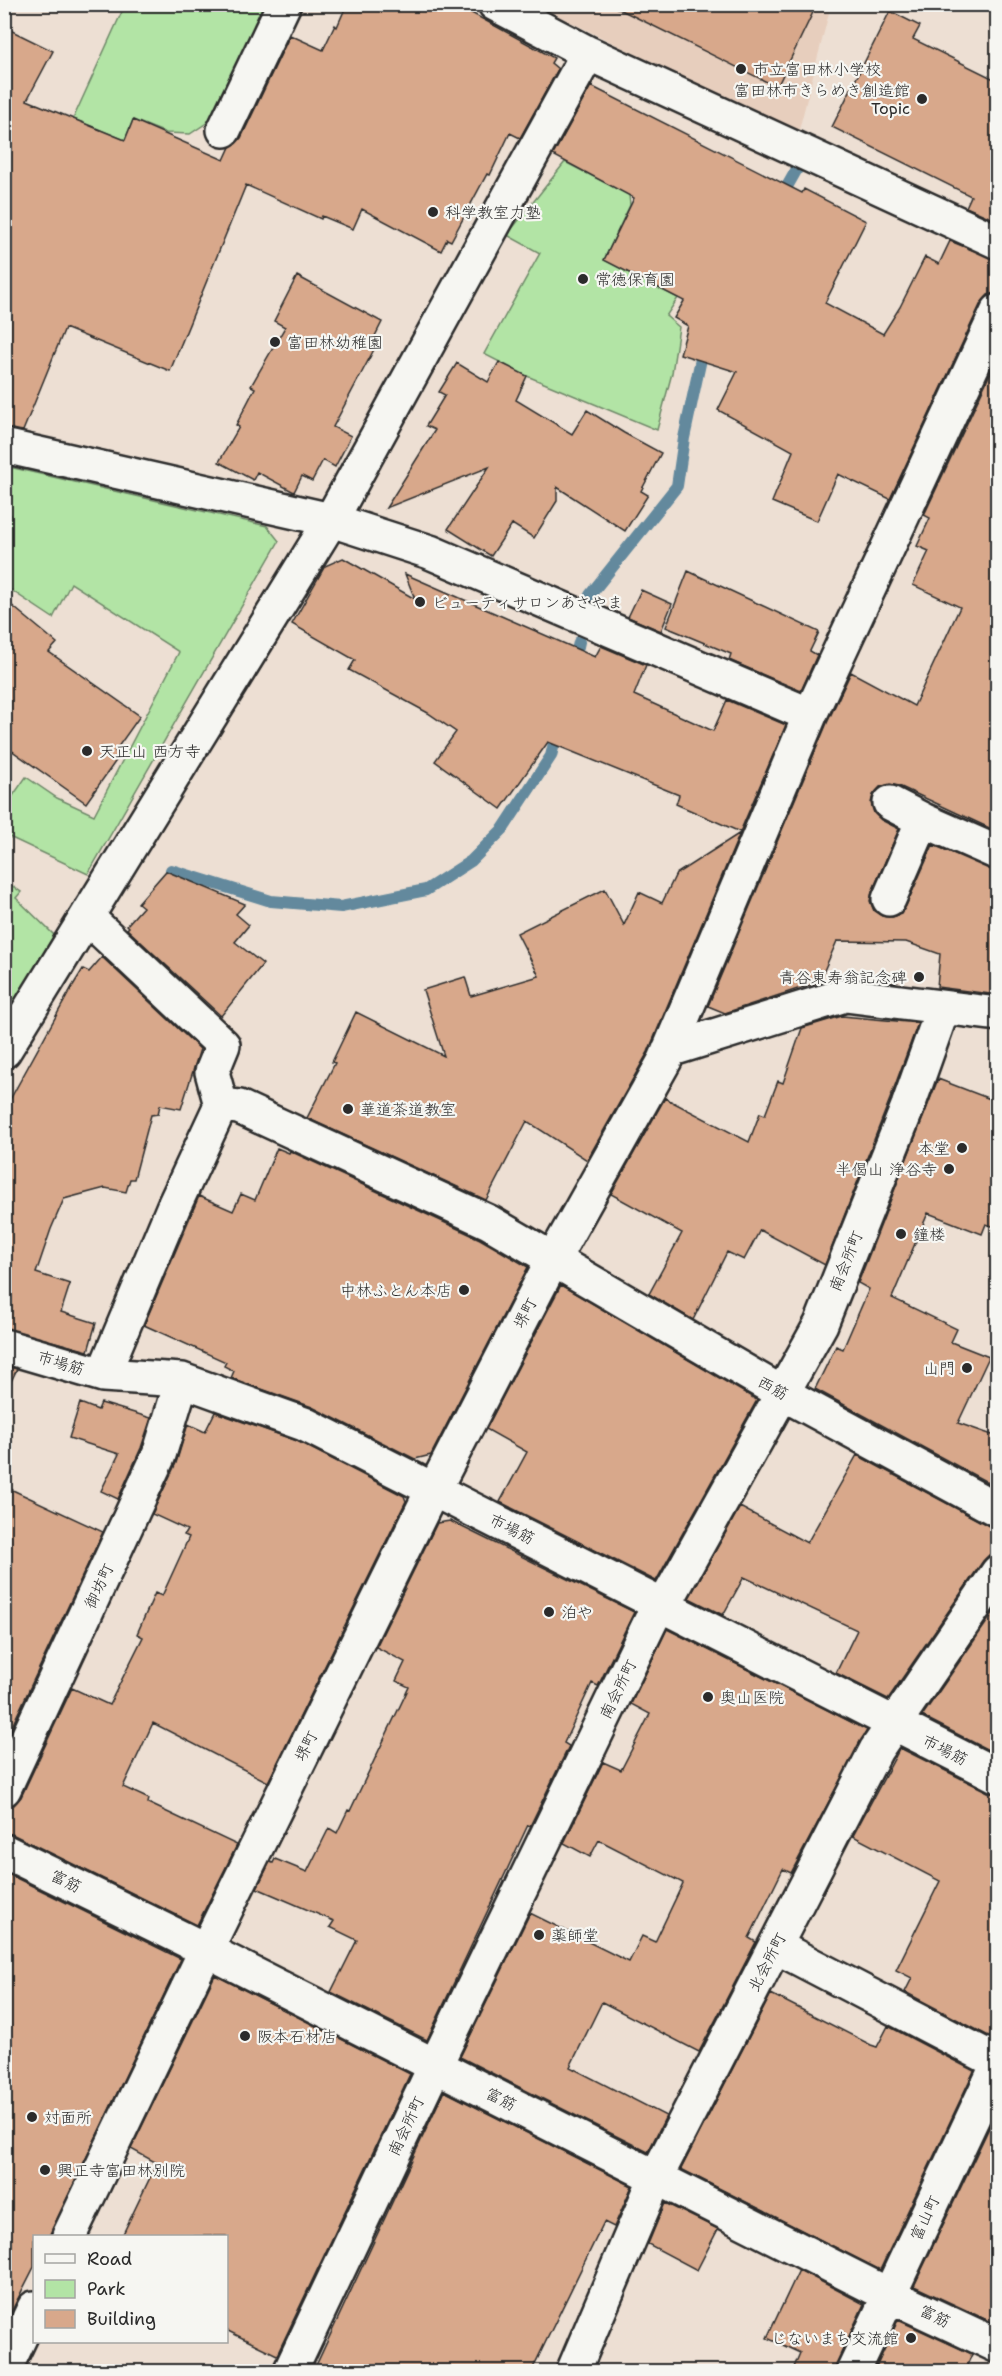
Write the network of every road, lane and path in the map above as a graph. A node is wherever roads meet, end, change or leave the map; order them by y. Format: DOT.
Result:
graph roads {
  1 [pos="284,4"];
  2 [pos="495,4"];
  3 [pos="588,53"];
  4 [pos="224,130"];
  5 [pos="998,242"];
  6 [pos="998,311"];
  7 [pos="4,446"];
  8 [pos="331,520"];
  9 [pos="810,715"];
  10 [pos="890,803"];
  11 [pos="923,820"];
  12 [pos="998,853"];
  13 [pos="889,899"];
  14 [pos="87,916"];
  15 [pos="943,1008"];
  16 [pos="998,1014"];
  17 [pos="669,1050"];
  18 [pos="4,1051"];
  19 [pos="221,1105"];
  20 [pos="552,1261"];
  21 [pos="4,1346"];
  22 [pos="103,1375"];
  23 [pos="182,1380"];
  24 [pos="782,1393"];
  25 [pos="435,1490"];
  26 [pos="998,1510"];
  27 [pos="998,1572"];
  28 [pos="661,1605"];
  29 [pos="894,1724"];
  30 [pos="998,1776"];
  31 [pos="4,1789"];
  32 [pos="4,1851"];
  33 [pos="775,1946"];
  34 [pos="206,1950"];
  35 [pos="998,2063"];
  36 [pos="435,2066"];
  37 [pos="656,2176"];
  38 [pos="69,2235"];
  39 [pos="890,2295"];
  40 [pos="33,2310"];
  41 [pos="998,2346"];
  42 [pos="4,2371"];
  43 [pos="290,2372"];
  44 [pos="573,2372"];
  45 [pos="853,2372"];
  1 -- 4 [label="street"];
  2 -- 3 [label="street"];
  3 -- 5 [label="street"];
  3 -- 8 [label="street"];
  6 -- 9 [label="street, 堺町"];
  7 -- 8 [label="street"];
  8 -- 9 [label="street"];
  8 -- 14 [label="street"];
  9 -- 17 [label="street, 堺町"];
  10 -- 11 [label="street"];
  11 -- 12 [label="street"];
  11 -- 13 [label="street"];
  14 -- 18 [label="street"];
  14 -- 19 [label="street"];
  15 -- 16 [label="street"];
  15 -- 17 [label="street"];
  15 -- 24 [label="street, 南会所町"];
  17 -- 20 [label="street, 堺町"];
  19 -- 20 [label="street, 西筋"];
  19 -- 22 [label="street"];
  20 -- 24 [label="street, 西筋"];
  20 -- 25 [label="street, 堺町"];
  21 -- 22 [label="street, 市場筋"];
  22 -- 23 [label="street, 市場筋"];
  23 -- 25 [label="street, 市場筋"];
  23 -- 31 [label="street, 御坊町"];
  24 -- 26 [label="street, 西筋"];
  24 -- 28 [label="street, 南会所町"];
  25 -- 28 [label="street, 市場筋"];
  25 -- 34 [label="street, 堺町"];
  27 -- 29 [label="street, 北会所町"];
  28 -- 29 [label="street, 市場筋"];
  28 -- 36 [label="street, 南会所町"];
  29 -- 30 [label="street, 市場筋"];
  29 -- 33 [label="street, 北会所町"];
  32 -- 34 [label="street, 富筋"];
  33 -- 35 [label="street"];
  33 -- 37 [label="street, 北会所町"];
  34 -- 36 [label="street, 富筋"];
  34 -- 38 [label="street, 堺町"];
  35 -- 39 [label="street, 富山町"];
  36 -- 37 [label="street, 富筋"];
  36 -- 43 [label="street, 南会所町"];
  37 -- 39 [label="street, 富筋"];
  37 -- 44 [label="street, 北会所町"];
  39 -- 41 [label="street, 富筋"];
  39 -- 45 [label="street, 富山町"];
  40 -- 42 [label="street"];
}
